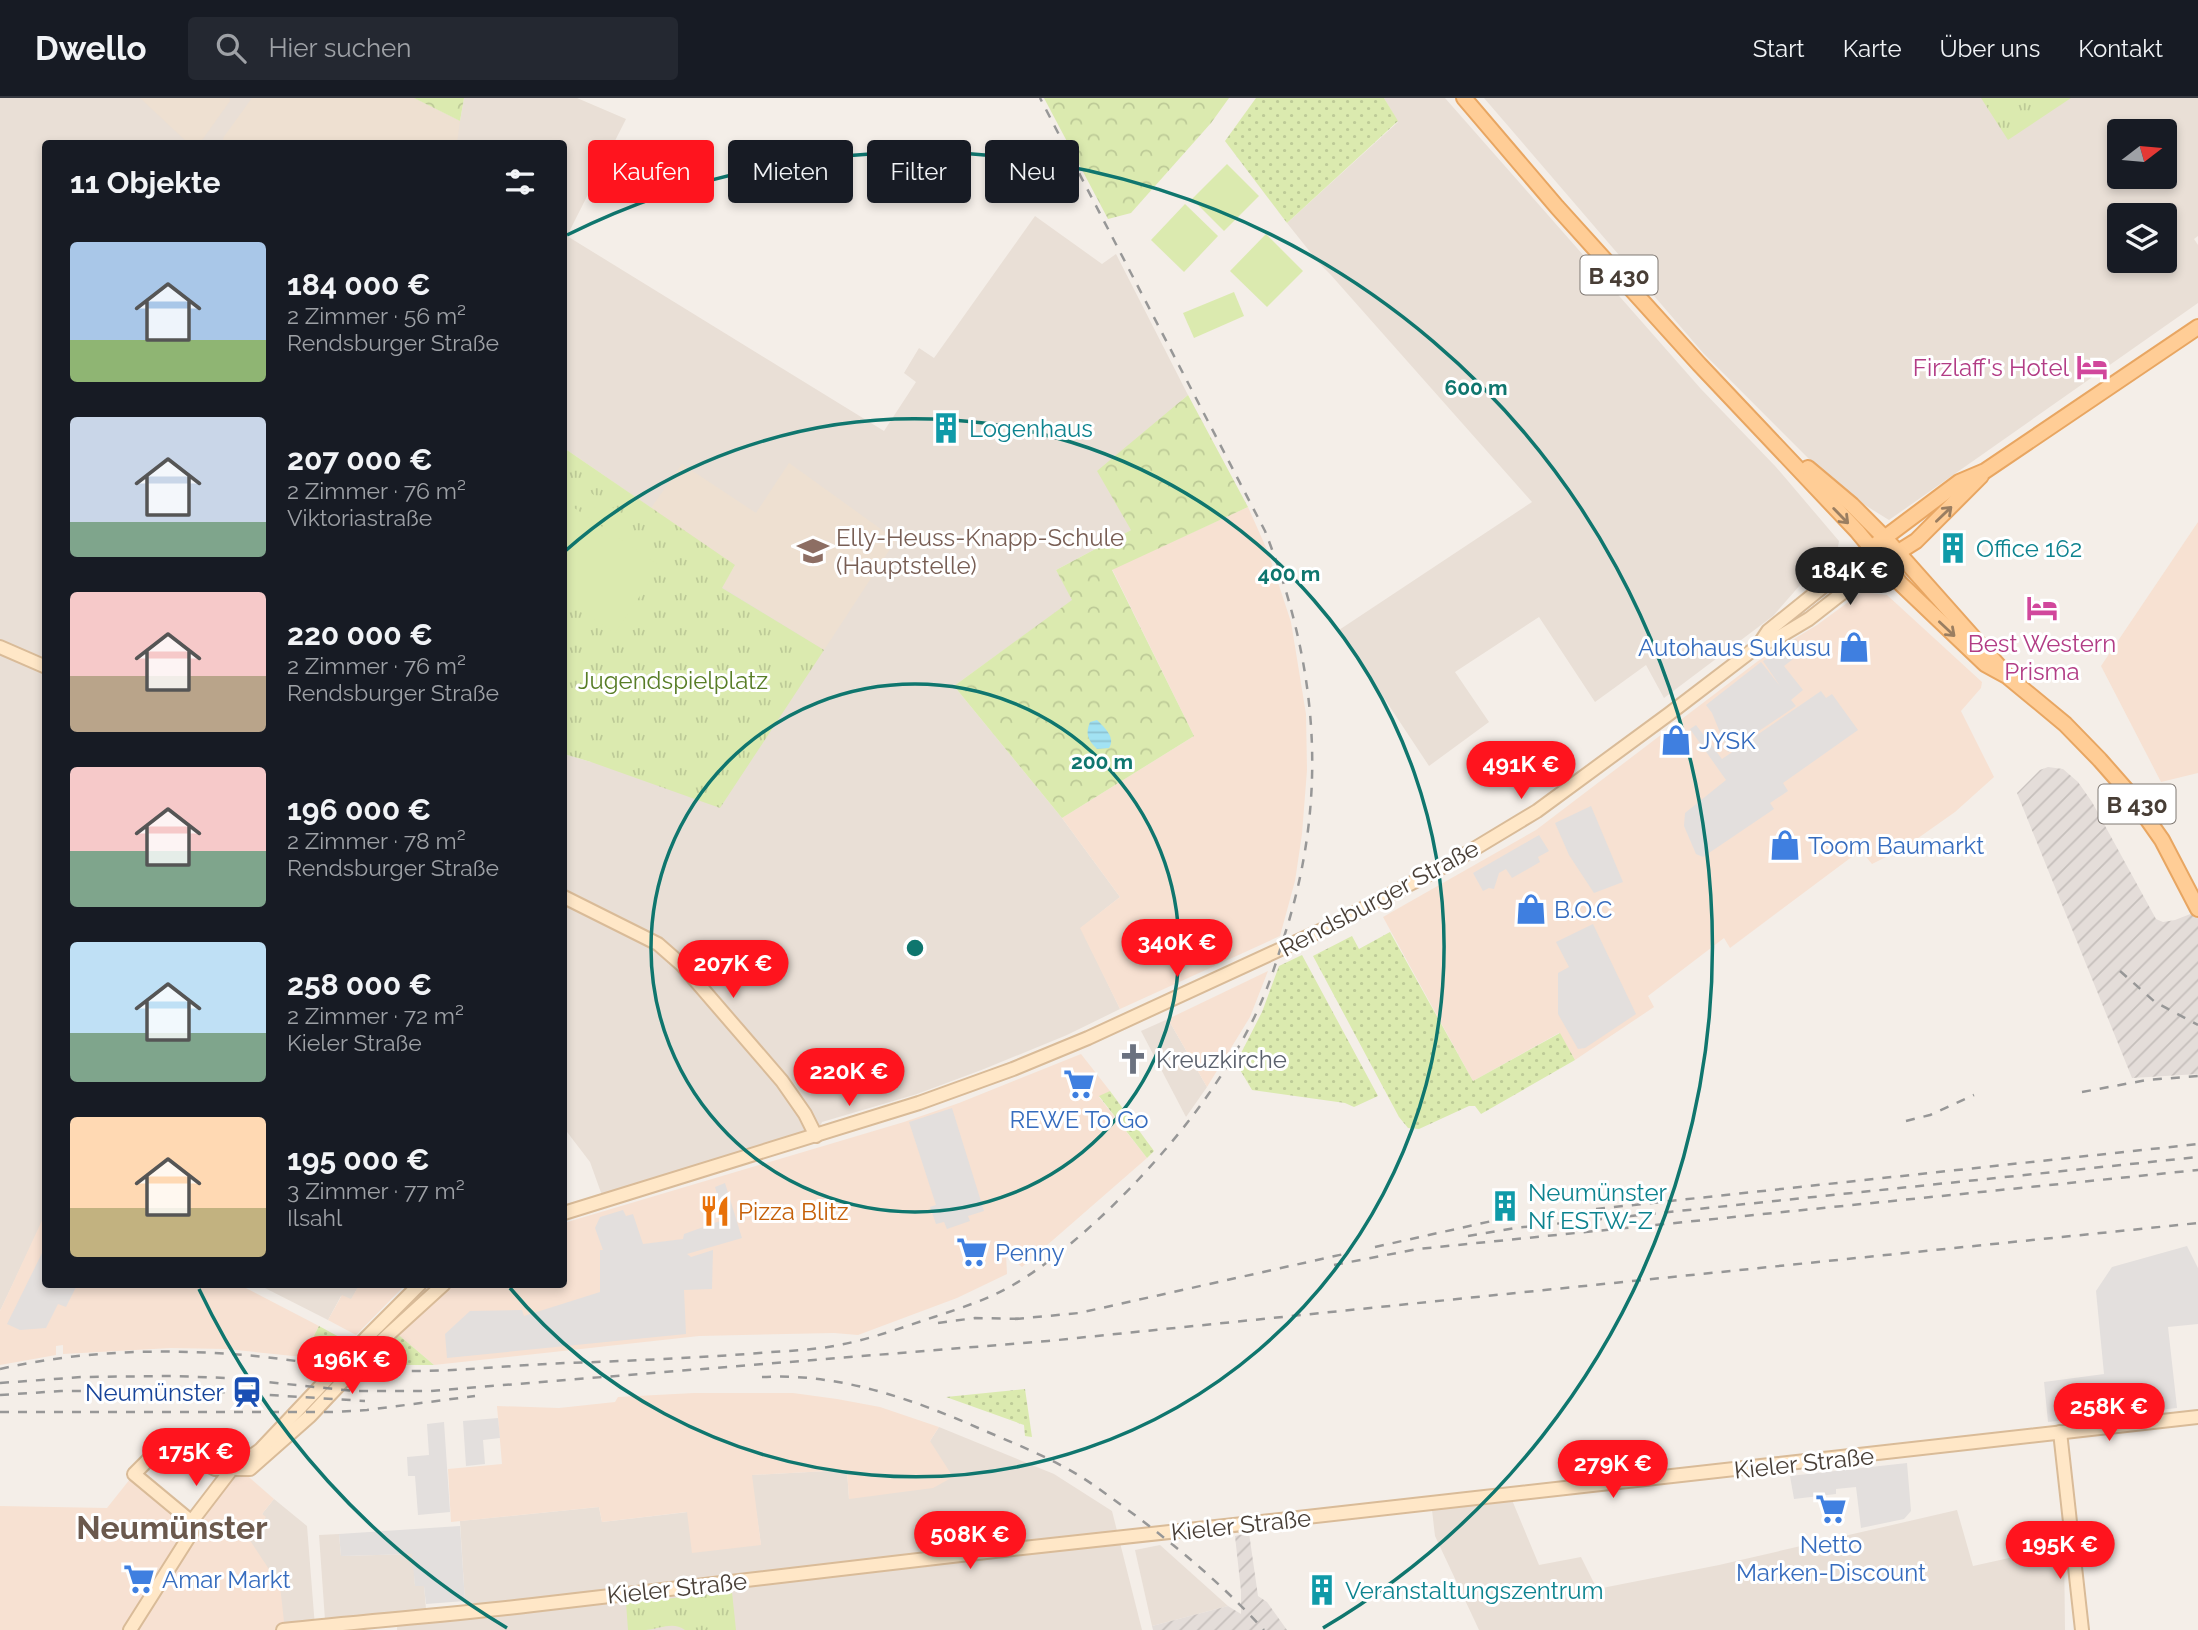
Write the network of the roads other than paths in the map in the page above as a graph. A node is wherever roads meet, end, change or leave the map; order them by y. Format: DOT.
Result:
graph roads {
  1 [pos="1464,98"];
  2 [pos="2198,327"];
  3 [pos="1780,448"];
  4 [pos="1985,471"];
  5 [pos="1885,538"];
  6 [pos="1871,548"];
  7 [pos="1898,553"];
  8 [pos="1882,562"];
  9 [pos="1758,646"];
  10 [pos="0,647"];
  11 [pos="42,665"];
  12 [pos="2007,676"];
  13 [pos="567,898"];
  14 [pos="2195,902"];
  15 [pos="816,1136"];
  16 [pos="567,1212"];
  17 [pos="416,1288"];
  18 [pos="440,1288"];
  19 [pos="2198,1417"];
  20 [pos="2060,1432"];
  21 [pos="231,1470"];
  22 [pos="193,1523"];
  23 [pos="130,1630"];
  24 [pos="283,1630"];
  25 [pos="2082,1630"];
  1 -- 3 [label="main road, B 430"];
  2 -- 4 [label="main road, Rendsburger Straße"];
  3 -- 5 [label="main road, B 430"];
  3 -- 6 [label="main road, B 430, one-way"];
  4 -- 5 [label="main road, Rendsburger Straße"];
  7 -- 4 [label="main road, Rendsburger Straße, one-way"];
  5 -- 6 [label="main road, Rendsburger Straße"];
  5 -- 7 [label="main road, B 430"];
  6 -- 8 [label="main road, B 430"];
  6 -- 9 [label="street, Rendsburger Straße"];
  7 -- 8 [label="main road, Rendsburger Straße"];
  7 -- 12 [label="main road, B 430"];
  8 -- 9 [label="street, Rendsburger Straße"];
  8 -- 12 [label="main road, B 430, one-way"];
  9 -- 15 [label="street, Rendsburger Straße"];
  10 -- 11 [label="street"];
  12 -- 14 [label="main road, B 430"];
  13 -- 15 [label="street"];
  15 -- 16 [label="street, Rendsburger Straße"];
  17 -- 21 [label="street"];
  18 -- 21 [label="street"];
  19 -- 20 [label="street, Kieler Straße"];
  20 -- 24 [label="street, Kieler Straße"];
  20 -- 25 [label="street"];
  21 -- 22 [label="street"];
  21 -- 22 [label="street"];
  22 -- 23 [label="street"];
}
